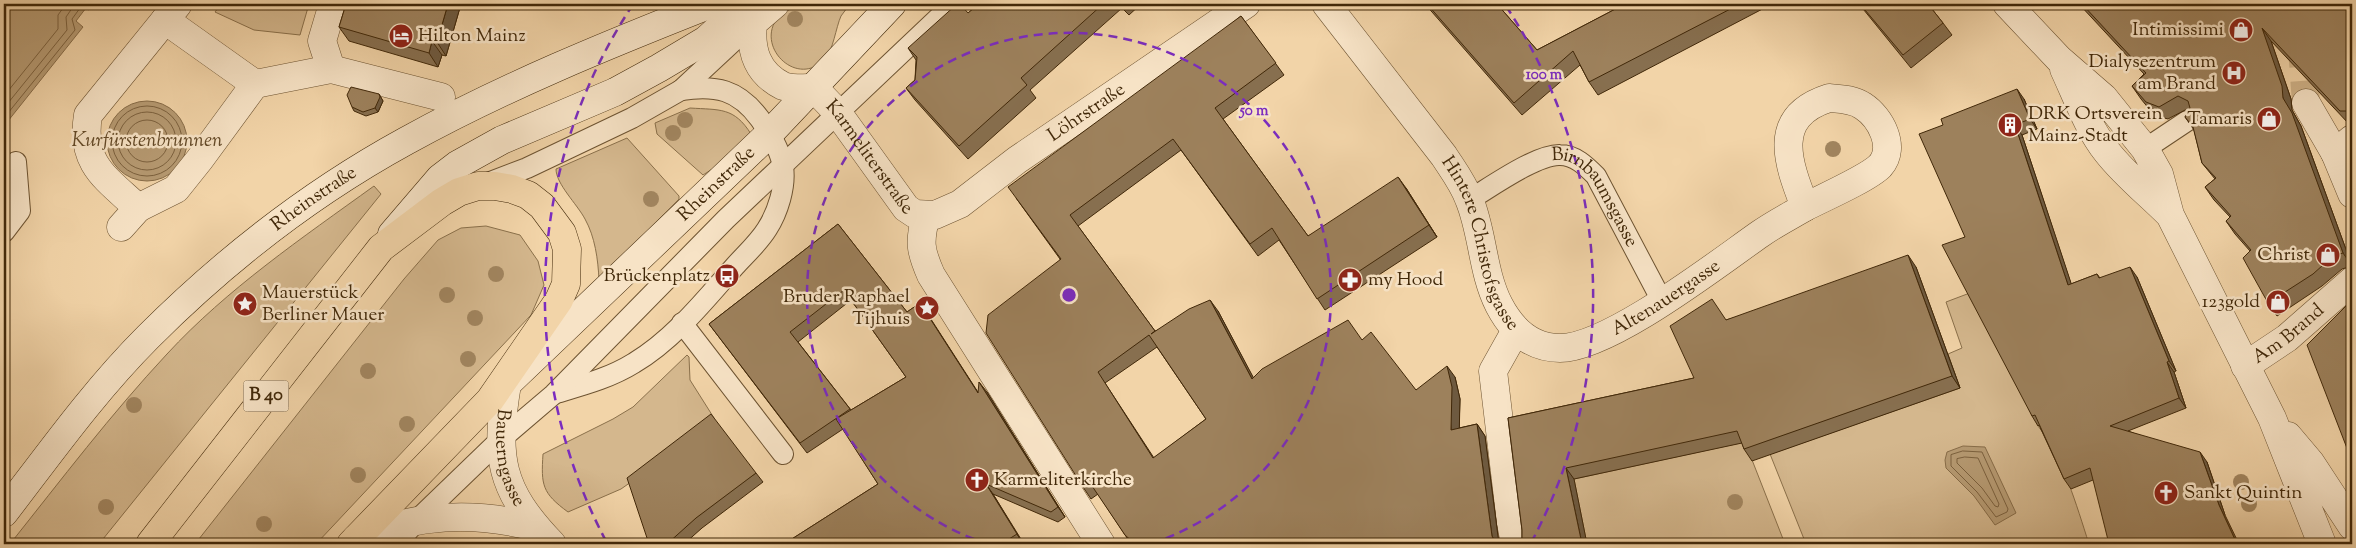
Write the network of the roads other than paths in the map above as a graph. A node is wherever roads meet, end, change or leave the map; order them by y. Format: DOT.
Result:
graph roads {
  1 [pos="333,4"];
  2 [pos="711,4"];
  3 [pos="775,4"];
  4 [pos="892,4"];
  5 [pos="953,4"];
  6 [pos="1246,4"];
  7 [pos="1326,4"];
  8 [pos="2007,4"];
  9 [pos="171,12"];
  10 [pos="750,14"];
  11 [pos="2059,59"];
  12 [pos="330,69"];
  13 [pos="254,84"];
  14 [pos="814,88"];
  15 [pos="681,90"];
  16 [pos="441,97"];
  17 [pos="2306,103"];
  18 [pos="837,112"];
  19 [pos="2187,121"];
  20 [pos="770,133"];
  21 [pos="2343,146"];
  22 [pos="2145,149"];
  23 [pos="16,162"];
  24 [pos="783,166"];
  25 [pos="478,186"];
  26 [pos="2352,194"];
  27 [pos="1469,200"];
  28 [pos="1806,207"];
  29 [pos="926,215"];
  30 [pos="2170,215"];
  31 [pos="4,232"];
  32 [pos="381,248"];
  33 [pos="2352,281"];
  34 [pos="1662,301"];
  35 [pos="682,323"];
  36 [pos="1516,330"];
  37 [pos="2245,366"];
  38 [pos="498,392"];
  39 [pos="554,394"];
  40 [pos="2272,418"];
  41 [pos="500,440"];
  42 [pos="783,454"];
  43 [pos="4,513"];
  44 [pos="418,520"];
  45 [pos="2352,526"];
  46 [pos="544,536"];
  47 [pos="353,542"];
  48 [pos="150,544"];
  49 [pos="397,544"];
  50 [pos="1101,544"];
  51 [pos="1516,544"];
  52 [pos="2322,544"];
  1 -- 12 [label="street"];
  2 -- 43 [label="street, Rheinstraße"];
  3 -- 10 [label="street, Rheinstraße"];
  4 -- 14 [label="street, Rheinstraße"];
  5 -- 18 [label="lane, Rheinstraße"];
  6 -- 29 [label="street, Löhrstraße"];
  7 -- 27 [label="street, Hintere Christofsgasse"];
  8 -- 11 [label="street"];
  9 -- 13 [label="street"];
  9 -- 13 [label="street"];
  10 -- 14 [label="street, Karmeliterstraße"];
  10 -- 15 [label="lane, Rheinstraße"];
  10 -- 32 [label="street"];
  11 -- 22 [label="street"];
  11 -- 30 [label="street"];
  12 -- 13 [label="street"];
  12 -- 16 [label="street"];
  14 -- 18 [label="street, Karmeliterstraße"];
  14 -- 20 [label="street, Rheinstraße"];
  15 -- 20 [label="lane, Rheinstraße"];
  15 -- 25 [label="lane, Rheinstraße"];
  17 -- 21 [label="street"];
  18 -- 24 [label="lane, Rheinstraße"];
  18 -- 29 [label="street, Karmeliterstraße"];
  19 -- 22 [label="lane"];
  20 -- 24 [label="lane, Rheinstraße"];
  20 -- 38 [label="street, Rheinstraße"];
  21 -- 26 [label="street"];
  22 -- 30 [label="street"];
  23 -- 31 [label="lane"];
  24 -- 35 [label="lane, Rheinstraße"];
  24 -- 39 [label="lane, Rheinstraße"];
  25 -- 32 [label="main road, Rheinstraße / B 40"];
  25 -- 38 [label="main road, Rheinstraße / B 40"];
  27 -- 34 [label="lane, Birnbaumsgasse"];
  27 -- 36 [label="street, Hintere Christofsgasse"];
  28 -- 34 [label="street, Altenauergasse"];
  29 -- 50 [label="street, Karmeliterstraße"];
  30 -- 37 [label="street"];
  32 -- 48 [label="main road, Rheinstraße / B 40"];
  33 -- 37 [label="street, Am Brand"];
  34 -- 36 [label="street, Altenauergasse"];
  35 -- 39 [label="lane, Rheinstraße"];
  35 -- 42 [label="lane"];
  36 -- 51 [label="street, Hintere Christofsgasse"];
  37 -- 40 [label="street"];
  38 -- 41 [label="street, Bauerngasse"];
  38 -- 47 [label="main road, Rheinstraße / B 40"];
  39 -- 41 [label="lane, Rheinstraße"];
  40 -- 45 [label="street"];
  40 -- 52 [label="street"];
  41 -- 44 [label="lane, Rheinstraße"];
  41 -- 46 [label="street, Bauerngasse"];
  44 -- 46 [label="street, Bauerngasse"];
  44 -- 47 [label="street, Bauerngasse"];
  44 -- 49 [label="lane, Rheinstraße"];
}
